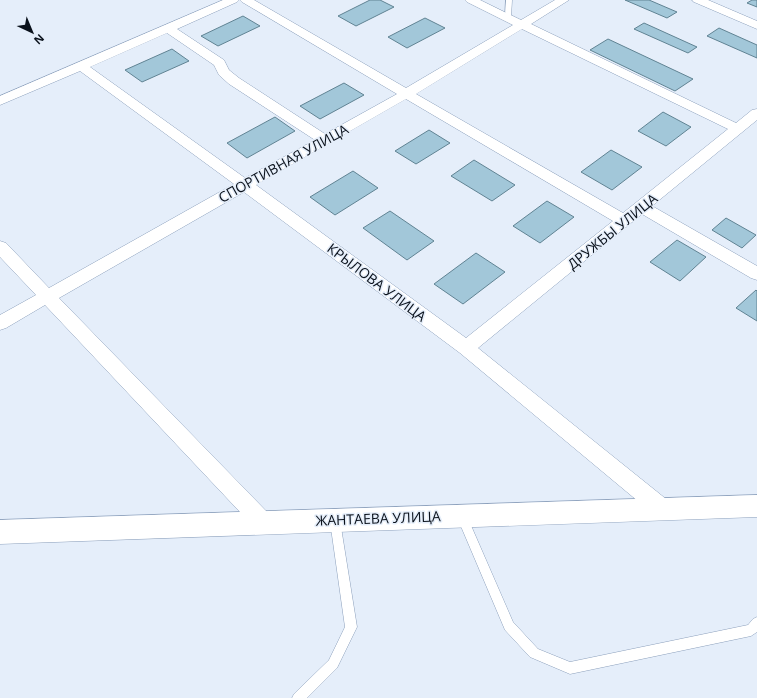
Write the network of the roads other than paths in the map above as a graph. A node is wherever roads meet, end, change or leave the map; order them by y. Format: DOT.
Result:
graph roads {
  1 [pos="233,0"];
  2 [pos="246,0"];
  3 [pos="471,0"];
  4 [pos="509,0"];
  5 [pos="564,0"];
  6 [pos="698,0"];
  7 [pos="508,17"];
  8 [pos="523,24"];
  9 [pos="757,25"];
  10 [pos="168,28"];
  11 [pos="81,66"];
  12 [pos="406,94"];
  13 [pos="0,101"];
  14 [pos="757,113"];
  15 [pos="738,129"];
  16 [pos="324,140"];
  17 [pos="245,185"];
  18 [pos="641,207"];
  19 [pos="624,221"];
  20 [pos="0,247"];
  21 [pos="757,274"];
  22 [pos="47,296"];
  23 [pos="0,323"];
  24 [pos="466,348"];
  25 [pos="757,506"];
  26 [pos="664,510"];
  27 [pos="462,516"];
  28 [pos="335,519"];
  29 [pos="263,522"];
  30 [pos="0,532"];
  31 [pos="757,623"];
  32 [pos="298,698"];
  1 -- 10 [label="street"];
  2 -- 12 [label="street"];
  3 -- 7 [label="street"];
  4 -- 7 [label="lane"];
  5 -- 8 [label="street, СПОРТИВНАЯ УЛИЦА"];
  6 -- 9 [label="street"];
  7 -- 8 [label="street"];
  8 -- 12 [label="street, СПОРТИВНАЯ УЛИЦА"];
  8 -- 15 [label="street"];
  10 -- 11 [label="street"];
  10 -- 16 [label="street"];
  11 -- 13 [label="street"];
  11 -- 17 [label="street, КРЫЛОВА УЛИЦА"];
  12 -- 16 [label="street, СПОРТИВНАЯ УЛИЦА"];
  12 -- 19 [label="street"];
  14 -- 15 [label="street, ДРУЖБЫ УЛИЦА"];
  15 -- 18 [label="street, ДРУЖБЫ УЛИЦА"];
  16 -- 17 [label="street, СПОРТИВНАЯ УЛИЦА"];
  17 -- 22 [label="street, СПОРТИВНАЯ УЛИЦА"];
  17 -- 24 [label="street, КРЫЛОВА УЛИЦА"];
  18 -- 19 [label="street, ДРУЖБЫ УЛИЦА"];
  18 -- 21 [label="street"];
  19 -- 24 [label="street, ДРУЖБЫ УЛИЦА"];
  20 -- 22 [label="street"];
  22 -- 23 [label="street, СПОРТИВНАЯ УЛИЦА"];
  22 -- 29 [label="street"];
  24 -- 26 [label="street, КРЫЛОВА УЛИЦА"];
  25 -- 26 [label="main road, ЖАНТАЕВА УЛИЦА"];
  26 -- 27 [label="main road, ЖАНТАЕВА УЛИЦА"];
  27 -- 28 [label="main road, ЖАНТАЕВА УЛИЦА"];
  27 -- 31 [label="lane"];
  28 -- 29 [label="main road, ЖАНТАЕВА УЛИЦА"];
  28 -- 32 [label="lane"];
  29 -- 30 [label="main road, ЖАНТАЕВА УЛИЦА"];
}
